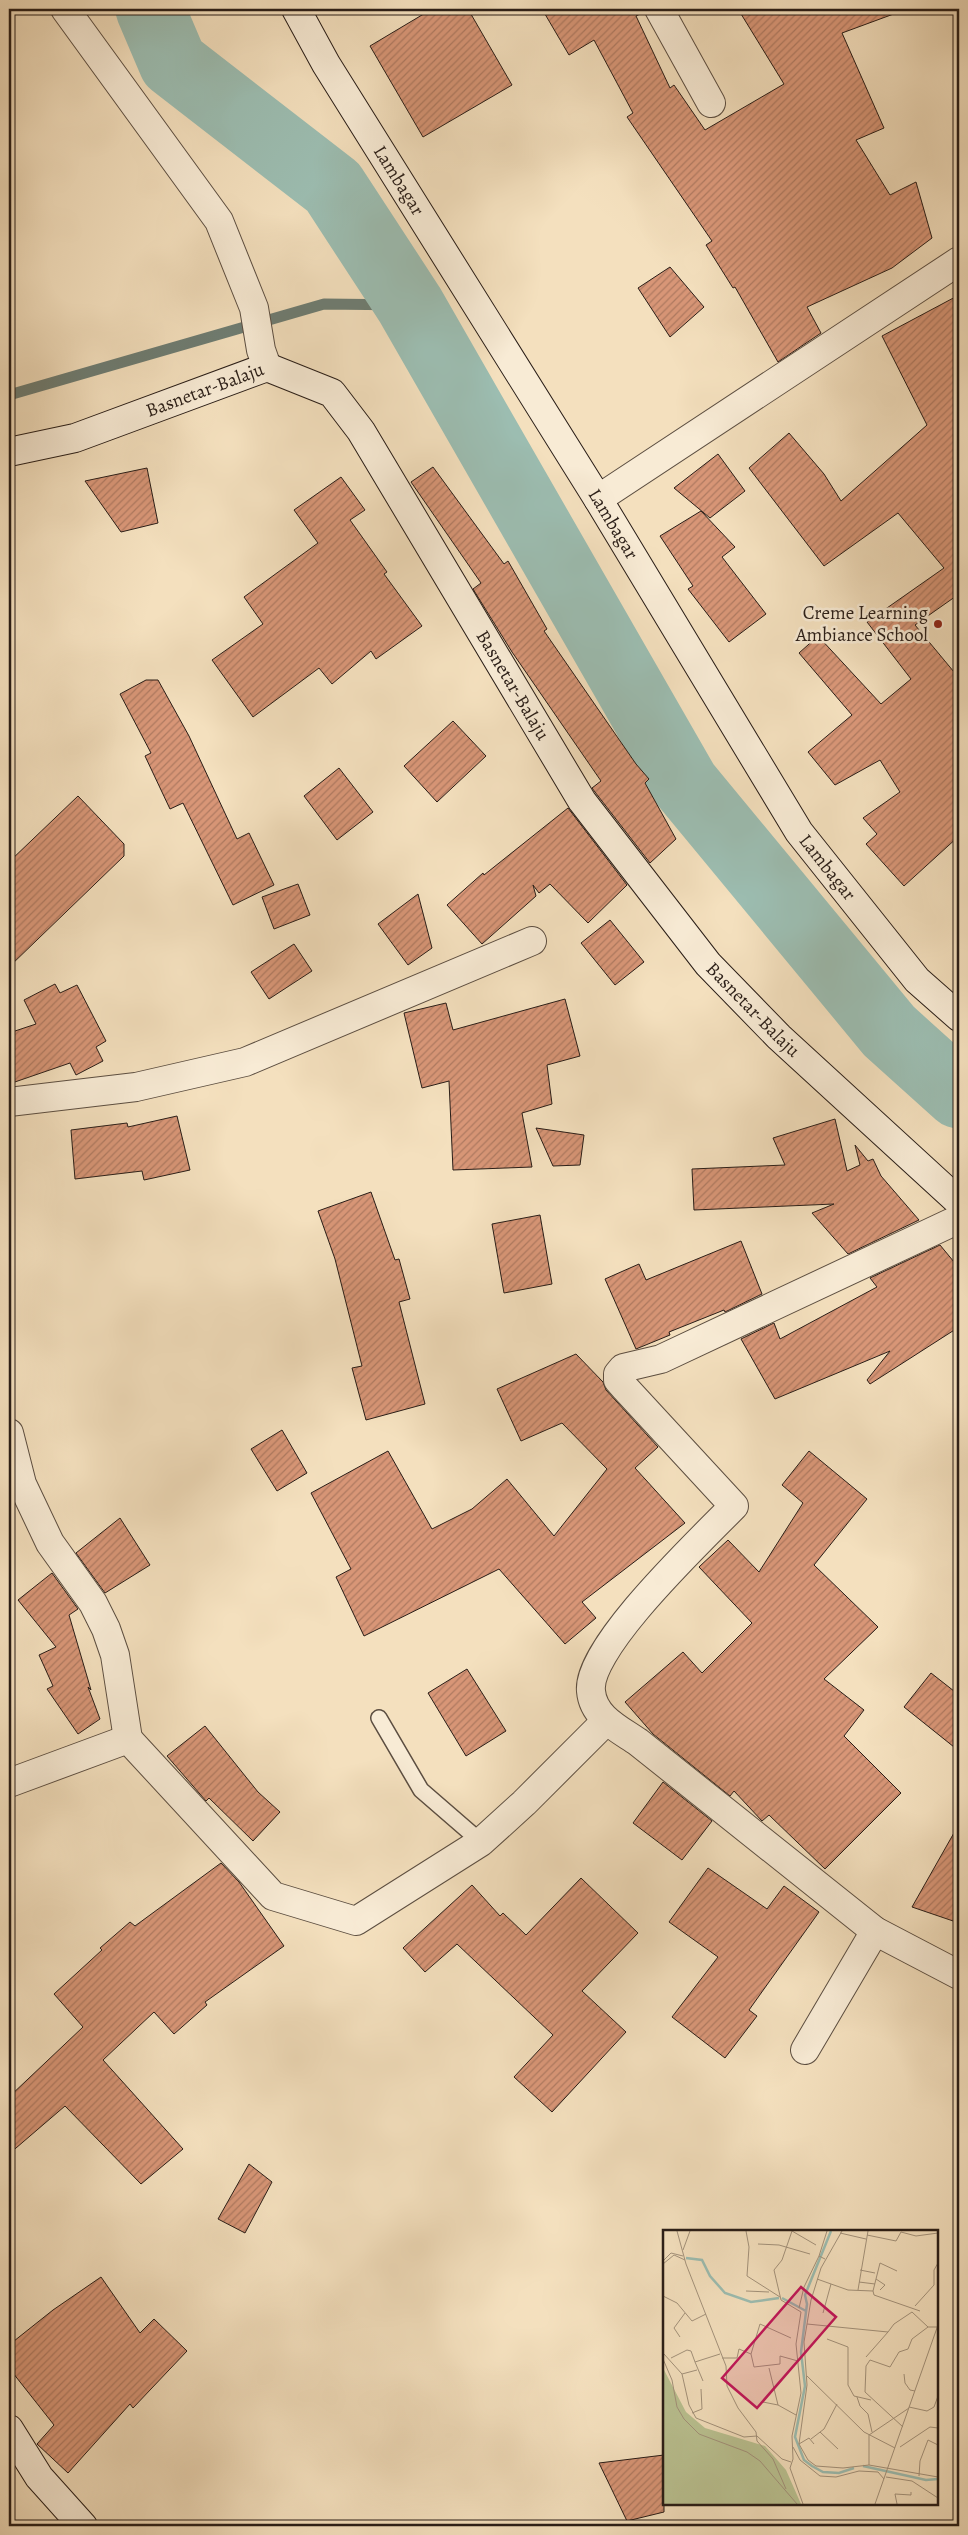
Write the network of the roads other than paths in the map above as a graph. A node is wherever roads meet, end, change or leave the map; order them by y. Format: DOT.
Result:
graph roads {
  1 [pos="65,9"];
  2 [pos="296,9"];
  3 [pos="659,9"];
  4 [pos="711,103"];
  5 [pos="959,261"];
  6 [pos="264,359"];
  7 [pos="9,452"];
  8 [pos="598,498"];
  9 [pos="532,941"];
  10 [pos="959,1017"];
  11 [pos="9,1102"];
  12 [pos="959,1202"];
  13 [pos="959,1219"];
  14 [pos="9,1433"];
  15 [pos="379,1718"];
  16 [pos="606,1721"];
  17 [pos="128,1739"];
  18 [pos="9,1783"];
  19 [pos="481,1842"];
  20 [pos="875,1931"];
  21 [pos="959,1975"];
  22 [pos="805,2050"];
  23 [pos="9,2429"];
  24 [pos="84,2526"];
  1 -- 6 [label="street"];
  2 -- 8 [label="street, Lambagar"];
  3 -- 4 [label="street"];
  5 -- 8 [label="street"];
  6 -- 7 [label="street, Basnetar-Balaju"];
  6 -- 12 [label="street, Basnetar-Balaju"];
  8 -- 10 [label="street, Lambagar"];
  9 -- 11 [label="street"];
  13 -- 16 [label="street"];
  14 -- 17 [label="street"];
  15 -- 19 [label="lane"];
  16 -- 19 [label="street"];
  16 -- 20 [label="street"];
  17 -- 18 [label="street"];
  17 -- 19 [label="street"];
  20 -- 21 [label="street"];
  20 -- 22 [label="street"];
  23 -- 24 [label="street"];
}
